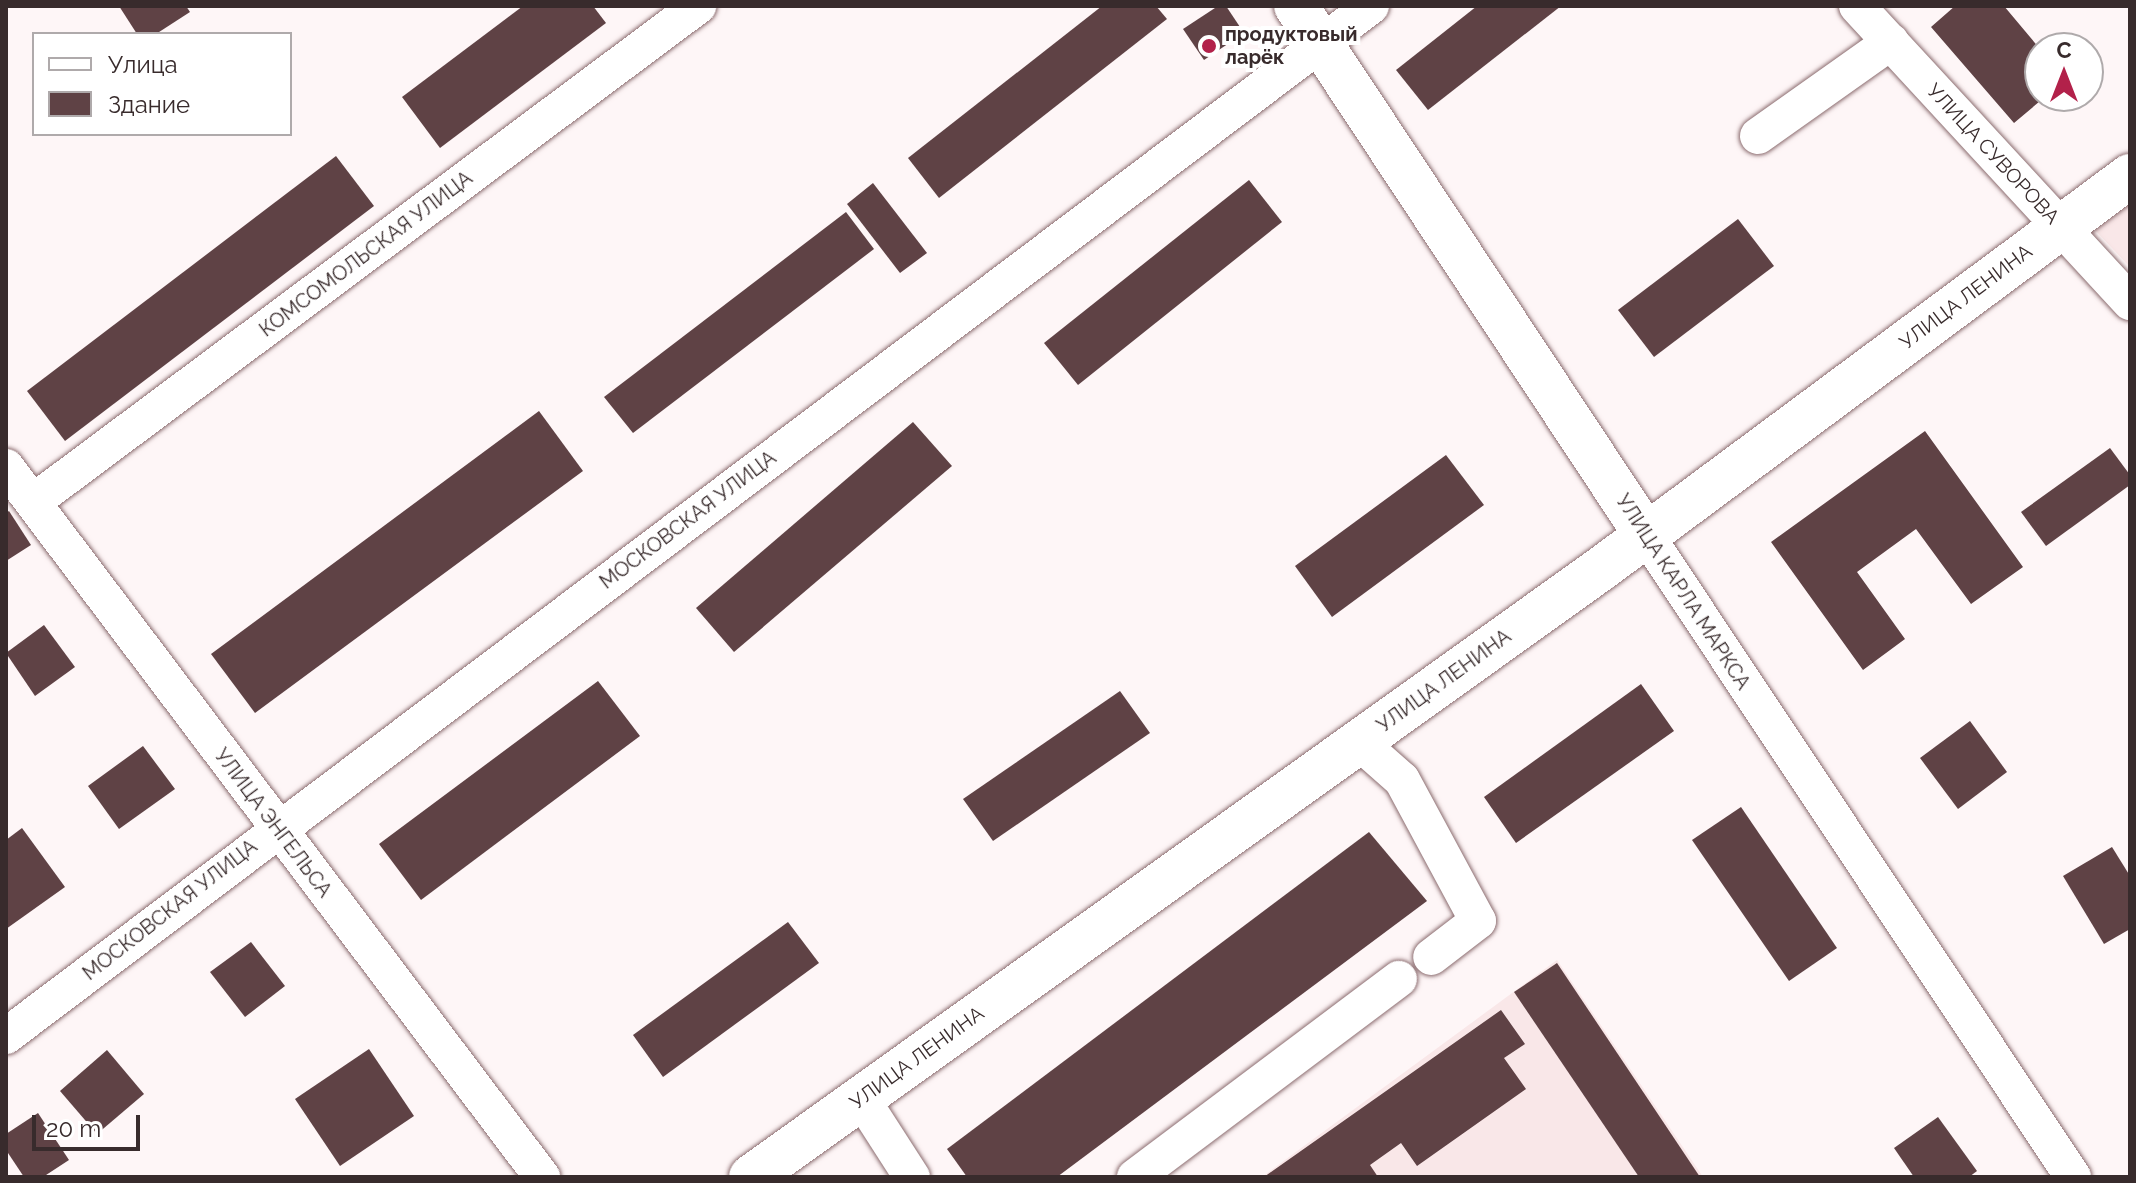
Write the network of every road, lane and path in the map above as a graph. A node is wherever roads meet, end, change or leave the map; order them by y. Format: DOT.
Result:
graph roads {
  1 [pos="698,6"];
  2 [pos="1296,6"];
  3 [pos="1371,6"];
  4 [pos="1857,6"];
  5 [pos="1891,42"];
  6 [pos="1322,44"];
  7 [pos="1758,136"];
  8 [pos="2130,176"];
  9 [pos="2059,226"];
  10 [pos="2130,302"];
  11 [pos="6,467"];
  12 [pos="33,502"];
  13 [pos="1646,535"];
  14 [pos="1359,742"];
  15 [pos="276,828"];
  16 [pos="1431,957"];
  17 [pos="1399,979"];
  18 [pos="6,1036"];
  19 [pos="861,1098"];
  20 [pos="542,1177"];
  21 [pos="751,1177"];
  22 [pos="912,1177"];
  23 [pos="1135,1177"];
  24 [pos="2073,1177"];
  1 -- 12 [label="street, КОМСОМОЛЬСКАЯ УЛИЦА"];
  2 -- 6 [label="main road, УЛИЦА КАРЛА МАРКСА"];
  3 -- 6 [label="street, МОСКОВСКАЯ УЛИЦА"];
  4 -- 5 [label="street, УЛИЦА СУВОРОВА"];
  5 -- 7 [label="street"];
  5 -- 9 [label="street, УЛИЦА СУВОРОВА"];
  6 -- 13 [label="main road, УЛИЦА КАРЛА МАРКСА"];
  6 -- 15 [label="street, МОСКОВСКАЯ УЛИЦА"];
  8 -- 9 [label="main road, УЛИЦА ЛЕНИНА"];
  9 -- 10 [label="street, УЛИЦА СУВОРОВА"];
  9 -- 13 [label="main road, УЛИЦА ЛЕНИНА"];
  11 -- 12 [label="street, УЛИЦА ЭНГЕЛЬСА"];
  12 -- 15 [label="street, УЛИЦА ЭНГЕЛЬСА"];
  13 -- 14 [label="main road, УЛИЦА ЛЕНИНА"];
  13 -- 24 [label="street, УЛИЦА КАРЛА МАРКСА"];
  14 -- 16 [label="street"];
  14 -- 19 [label="main road, УЛИЦА ЛЕНИНА"];
  15 -- 18 [label="street, МОСКОВСКАЯ УЛИЦА"];
  15 -- 20 [label="street, УЛИЦА ЭНГЕЛЬСА"];
  17 -- 23 [label="street"];
  19 -- 21 [label="main road, УЛИЦА ЛЕНИНА"];
  19 -- 22 [label="street"];
}
